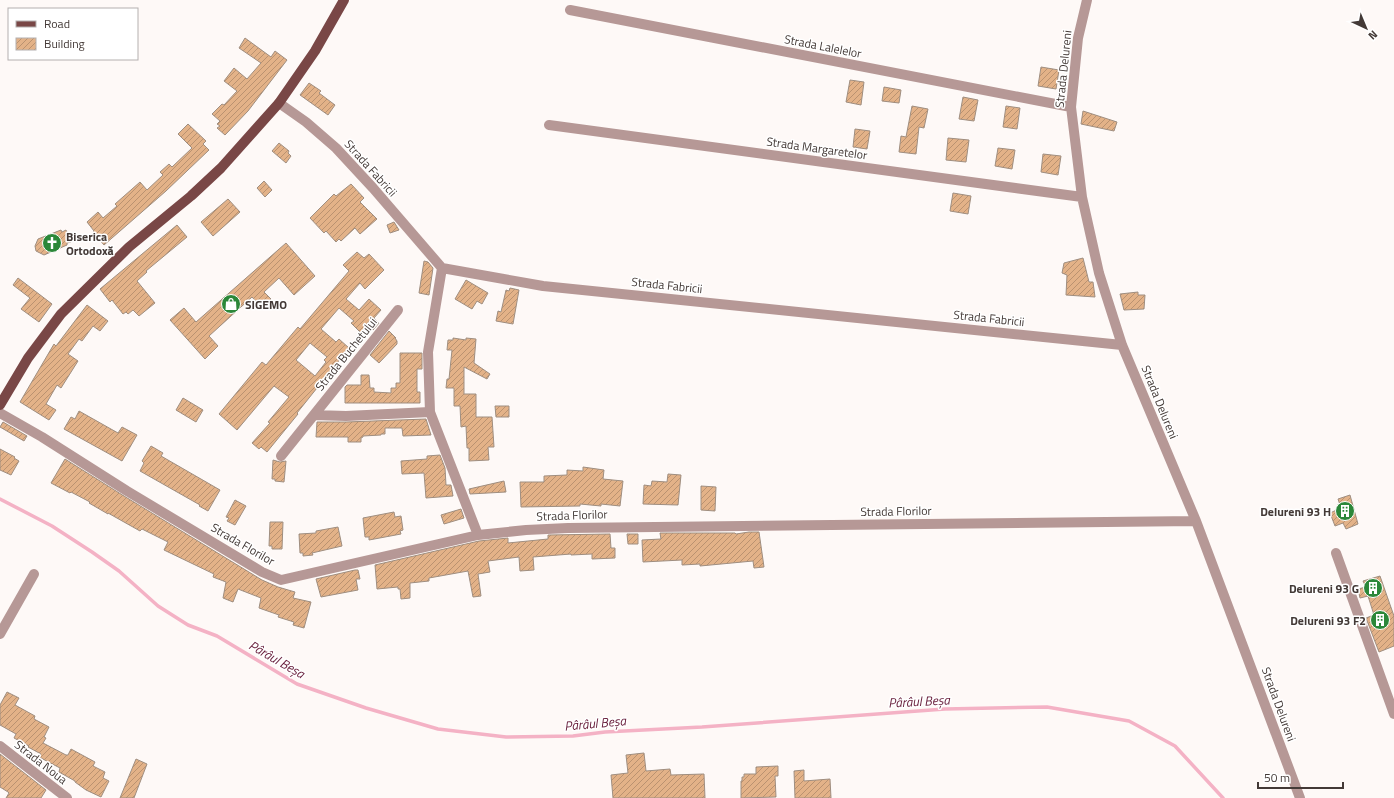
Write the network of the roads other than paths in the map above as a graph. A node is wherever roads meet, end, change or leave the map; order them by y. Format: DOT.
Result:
graph roads {
  1 [pos="344,0"];
  2 [pos="1087,0"];
  3 [pos="570,10"];
  4 [pos="278,103"];
  5 [pos="1071,107"];
  6 [pos="548,125"];
  7 [pos="1082,197"];
  8 [pos="442,268"];
  9 [pos="398,310"];
  10 [pos="1122,345"];
  11 [pos="0,405"];
  12 [pos="430,412"];
  13 [pos="0,413"];
  14 [pos="314,415"];
  15 [pos="281,456"];
  16 [pos="1196,521"];
  17 [pos="478,535"];
  18 [pos="1336,554"];
  19 [pos="34,574"];
  20 [pos="0,634"];
  21 [pos="1394,714"];
  22 [pos="0,746"];
  23 [pos="67,798"];
  24 [pos="1300,798"];
  1 -- 4 [label="main road"];
  2 -- 5 [label="street, Strada Delureni"];
  3 -- 5 [label="street, Strada Lalelelor"];
  4 -- 8 [label="street, Strada Fabricii"];
  4 -- 11 [label="main road"];
  5 -- 7 [label="street, Strada Delureni"];
  6 -- 7 [label="street, Strada Margaretelor"];
  7 -- 10 [label="street, Strada Delureni"];
  8 -- 10 [label="street, Strada Fabricii"];
  8 -- 12 [label="street"];
  9 -- 14 [label="street, Strada Buchetului"];
  10 -- 16 [label="street, Strada Delureni"];
  12 -- 14 [label="street"];
  12 -- 17 [label="street"];
  13 -- 17 [label="street, Strada Florilor"];
  14 -- 15 [label="street, Strada Buchetului"];
  16 -- 17 [label="street, Strada Florilor"];
  16 -- 24 [label="street, Strada Delureni"];
  18 -- 21 [label="street"];
  19 -- 20 [label="street"];
  22 -- 23 [label="street, Strada Noua"];
}
